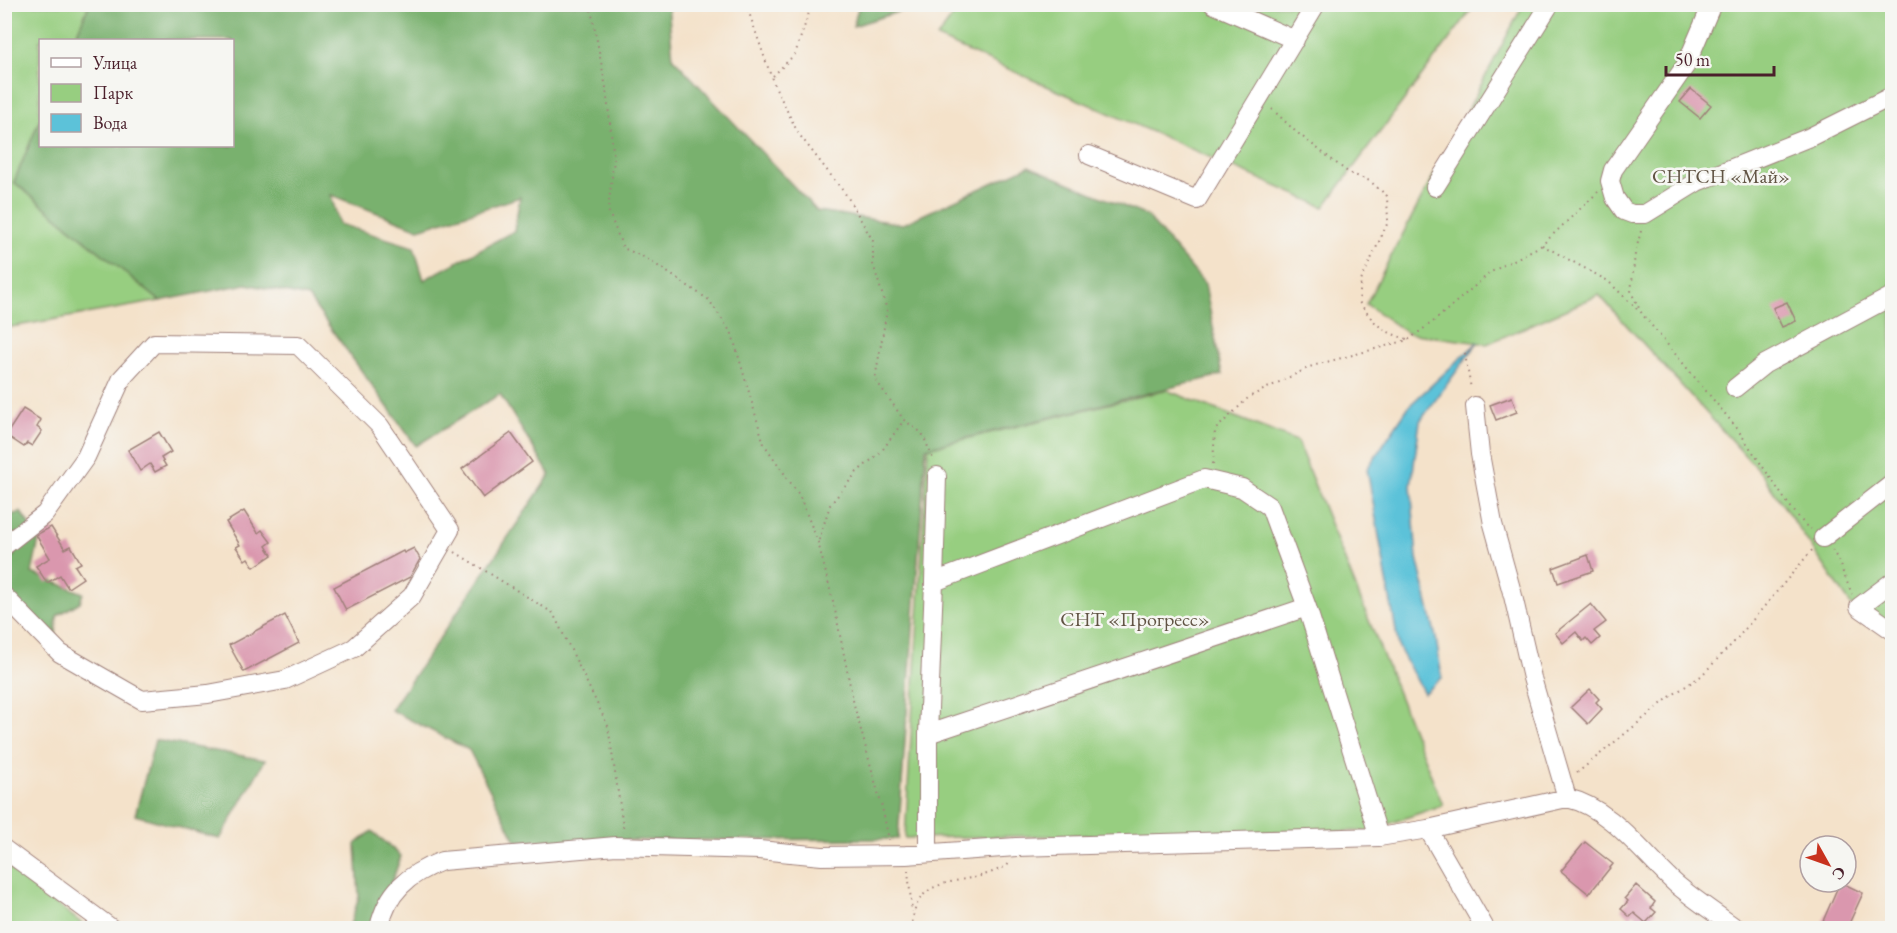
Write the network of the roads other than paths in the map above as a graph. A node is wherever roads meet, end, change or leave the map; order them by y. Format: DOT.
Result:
graph roads {
  1 [pos="1213,4"];
  2 [pos="1316,4"];
  3 [pos="1550,4"];
  4 [pos="1712,4"];
  5 [pos="1295,40"];
  6 [pos="1893,96"];
  7 [pos="1089,155"];
  8 [pos="1435,187"];
  9 [pos="1893,296"];
  10 [pos="1735,388"];
  11 [pos="1474,406"];
  12 [pos="937,476"];
  13 [pos="1893,484"];
  14 [pos="1823,538"];
  15 [pos="4,546"];
  16 [pos="934,582"];
  17 [pos="1893,582"];
  18 [pos="4,596"];
  19 [pos="1307,607"];
  20 [pos="1893,630"];
  21 [pos="928,734"];
  22 [pos="1565,790"];
  23 [pos="1428,829"];
  24 [pos="1379,837"];
  25 [pos="4,849"];
  26 [pos="928,853"];
  27 [pos="111,928"];
  28 [pos="379,928"];
  29 [pos="1485,928"];
  30 [pos="1736,928"];
  1 -- 5 [label="street"];
  2 -- 5 [label="street"];
  3 -- 8 [label="street"];
  4 -- 6 [label="street"];
  5 -- 7 [label="street"];
  9 -- 10 [label="street"];
  11 -- 22 [label="street"];
  12 -- 16 [label="street"];
  13 -- 14 [label="street"];
  15 -- 18 [label="street"];
  16 -- 19 [label="street"];
  16 -- 21 [label="street"];
  17 -- 20 [label="street"];
  19 -- 21 [label="street"];
  19 -- 24 [label="street"];
  21 -- 26 [label="street"];
  22 -- 23 [label="street"];
  22 -- 30 [label="street"];
  23 -- 24 [label="street"];
  23 -- 29 [label="street"];
  24 -- 26 [label="street"];
  25 -- 27 [label="street"];
  26 -- 28 [label="street"];
}
